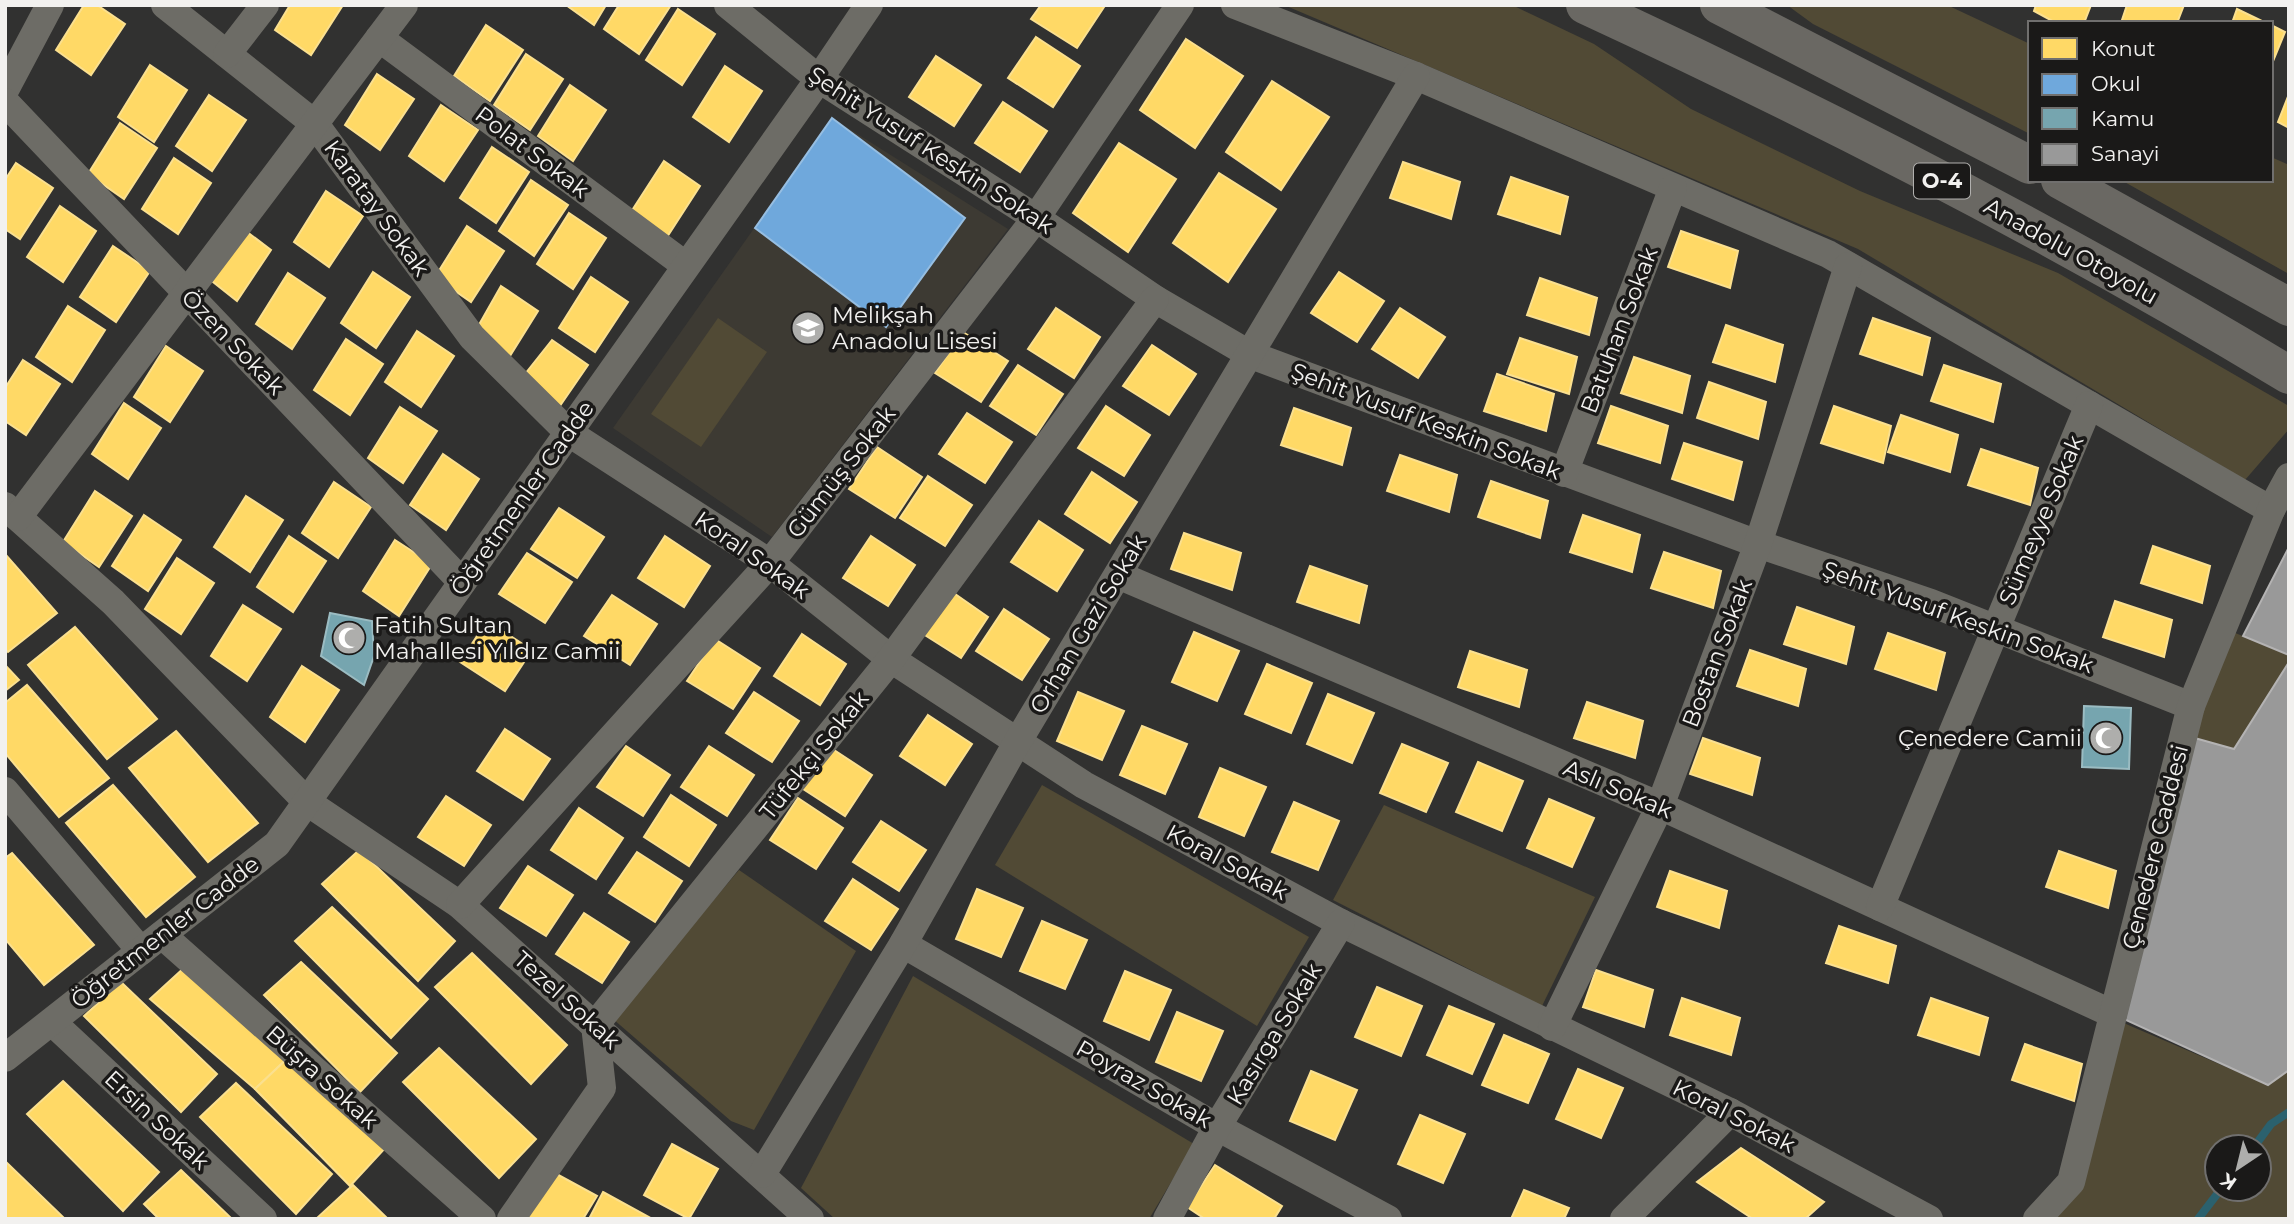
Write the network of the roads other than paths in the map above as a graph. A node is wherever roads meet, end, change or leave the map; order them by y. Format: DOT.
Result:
graph roads {
  1 [pos="50,5"];
  2 [pos="165,5"];
  3 [pos="265,5"];
  4 [pos="404,5"];
  5 [pos="728,5"];
  6 [pos="869,5"];
  7 [pos="1180,5"];
  8 [pos="1235,5"];
  9 [pos="1585,5"];
  10 [pos="1719,5"];
  11 [pos="379,38"];
  12 [pos="227,54"];
  13 [pos="1416,76"];
  14 [pos="819,79"];
  15 [pos="5,90"];
  16 [pos="5,102"];
  17 [pos="315,124"];
  18 [pos="2028,163"];
  19 [pos="2064,182"];
  20 [pos="1674,188"];
  21 [pos="1036,218"];
  22 [pos="685,265"];
  23 [pos="1848,267"];
  24 [pos="188,294"];
  25 [pos="1155,299"];
  26 [pos="2289,307"];
  27 [pos="1251,355"];
  28 [pos="2289,375"];
  29 [pos="2089,405"];
  30 [pos="569,433"];
  31 [pos="1564,473"];
  32 [pos="2289,477"];
  33 [pos="2271,510"];
  34 [pos="12,511"];
  35 [pos="1758,544"];
  36 [pos="770,563"];
  37 [pos="1118,575"];
  38 [pos="462,582"];
  39 [pos="1995,628"];
  40 [pos="891,659"];
  41 [pos="2191,706"];
  42 [pos="1018,741"];
  43 [pos="5,791"];
  44 [pos="307,802"];
  45 [pos="1660,806"];
  46 [pos="460,905"];
  47 [pos="1880,907"];
  48 [pos="1341,923"];
  49 [pos="151,943"];
  50 [pos="903,944"];
  51 [pos="2113,1014"];
  52 [pos="52,1022"];
  53 [pos="595,1025"];
  54 [pos="1552,1027"];
  55 [pos="5,1058"];
  56 [pos="1730,1112"];
  57 [pos="1217,1127"];
  58 [pos="762,1174"];
  59 [pos="263,1219"];
  60 [pos="482,1219"];
  61 [pos="511,1219"];
  62 [pos="810,1219"];
  63 [pos="1167,1219"];
  64 [pos="1388,1219"];
  65 [pos="1624,1219"];
  66 [pos="1929,1219"];
  67 [pos="2037,1219"];
  1 -- 15 [label="street"];
  2 -- 12 [label="street, Karatay Sokak"];
  3 -- 12 [label="street"];
  4 -- 11 [label="street"];
  5 -- 14 [label="street, Şehit Yusuf Keskin Sokak"];
  6 -- 14 [label="street, Öğretmenler Cadde"];
  7 -- 21 [label="street, Gümüş Sokak"];
  8 -- 13 [label="street"];
  9 -- 28 [label="highway, Anadolu Otoyolu / O-4"];
  10 -- 18 [label="highway, O-4"];
  11 -- 17 [label="street"];
  11 -- 22 [label="street, Polat Sokak"];
  12 -- 17 [label="street, Karatay Sokak"];
  13 -- 20 [label="street"];
  13 -- 27 [label="street, Orhan Gazi Sokak"];
  14 -- 21 [label="street, Şehit Yusuf Keskin Sokak"];
  14 -- 22 [label="street, Öğretmenler Cadde"];
  16 -- 24 [label="street, Özen Sokak"];
  17 -- 24 [label="street"];
  17 -- 30 [label="street, Karatay Sokak"];
  19 -- 26 [label="highway"];
  20 -- 23 [label="street"];
  20 -- 31 [label="street, Batuhan Sokak"];
  21 -- 25 [label="street, Şehit Yusuf Keskin Sokak"];
  21 -- 36 [label="street, Gümüş Sokak"];
  22 -- 30 [label="street, Öğretmenler Cadde"];
  23 -- 29 [label="street"];
  23 -- 35 [label="street, Bostan Sokak"];
  24 -- 34 [label="street"];
  24 -- 38 [label="street, Özen Sokak"];
  25 -- 27 [label="street, Şehit Yusuf Keskin Sokak"];
  25 -- 40 [label="street, Tüfekçi Sokak"];
  27 -- 31 [label="street, Şehit Yusuf Keskin Sokak"];
  27 -- 37 [label="street, Orhan Gazi Sokak"];
  29 -- 33 [label="street"];
  29 -- 39 [label="street, Sümeyye Sokak"];
  30 -- 36 [label="street, Koral Sokak"];
  30 -- 38 [label="street, Öğretmenler Cadde"];
  31 -- 35 [label="street, Şehit Yusuf Keskin Sokak"];
  32 -- 33 [label="street, Çenedere Caddesi"];
  33 -- 41 [label="street, Çenedere Caddesi"];
  34 -- 44 [label="street, Tezel Sokak"];
  35 -- 39 [label="street, Şehit Yusuf Keskin Sokak"];
  35 -- 45 [label="street, Bostan Sokak"];
  36 -- 40 [label="street, Koral Sokak"];
  36 -- 46 [label="street, Gümüş Sokak"];
  37 -- 42 [label="street, Orhan Gazi Sokak"];
  37 -- 45 [label="street, Aslı Sokak"];
  38 -- 44 [label="street, Öğretmenler Cadde"];
  39 -- 41 [label="street, Şehit Yusuf Keskin Sokak"];
  39 -- 47 [label="street, Sümeyye Sokak"];
  40 -- 42 [label="street, Koral Sokak"];
  40 -- 53 [label="street, Tüfekçi Sokak"];
  41 -- 51 [label="street, Çenedere Caddesi"];
  42 -- 48 [label="street, Koral Sokak"];
  42 -- 50 [label="street, Orhan Gazi Sokak"];
  43 -- 49 [label="street, Büşra Sokak"];
  44 -- 46 [label="street, Tezel Sokak"];
  44 -- 49 [label="street, Öğretmenler Cadde"];
  45 -- 47 [label="street, Aslı Sokak"];
  45 -- 54 [label="street, Bostan Sokak"];
  46 -- 53 [label="street, Tezel Sokak"];
  47 -- 51 [label="street, Aslı Sokak"];
  48 -- 54 [label="street, Koral Sokak"];
  48 -- 57 [label="street, Kasırga Sokak"];
  49 -- 52 [label="street, Öğretmenler Cadde"];
  49 -- 60 [label="street, Büşra Sokak"];
  50 -- 57 [label="street, Poyraz Sokak"];
  50 -- 58 [label="street, Orhan Gazi Sokak"];
  51 -- 67 [label="street, Çenedere Caddesi"];
  52 -- 55 [label="street, Öğretmenler Cadde"];
  52 -- 59 [label="street, Ersin Sokak"];
  53 -- 58 [label="street, Tezel Sokak"];
  53 -- 61 [label="street"];
  54 -- 56 [label="street, Koral Sokak"];
  56 -- 65 [label="street"];
  56 -- 66 [label="street, Koral Sokak"];
  57 -- 63 [label="street, Kasırga Sokak"];
  57 -- 64 [label="street, Poyraz Sokak"];
  58 -- 62 [label="street, Tezel Sokak"];
}
